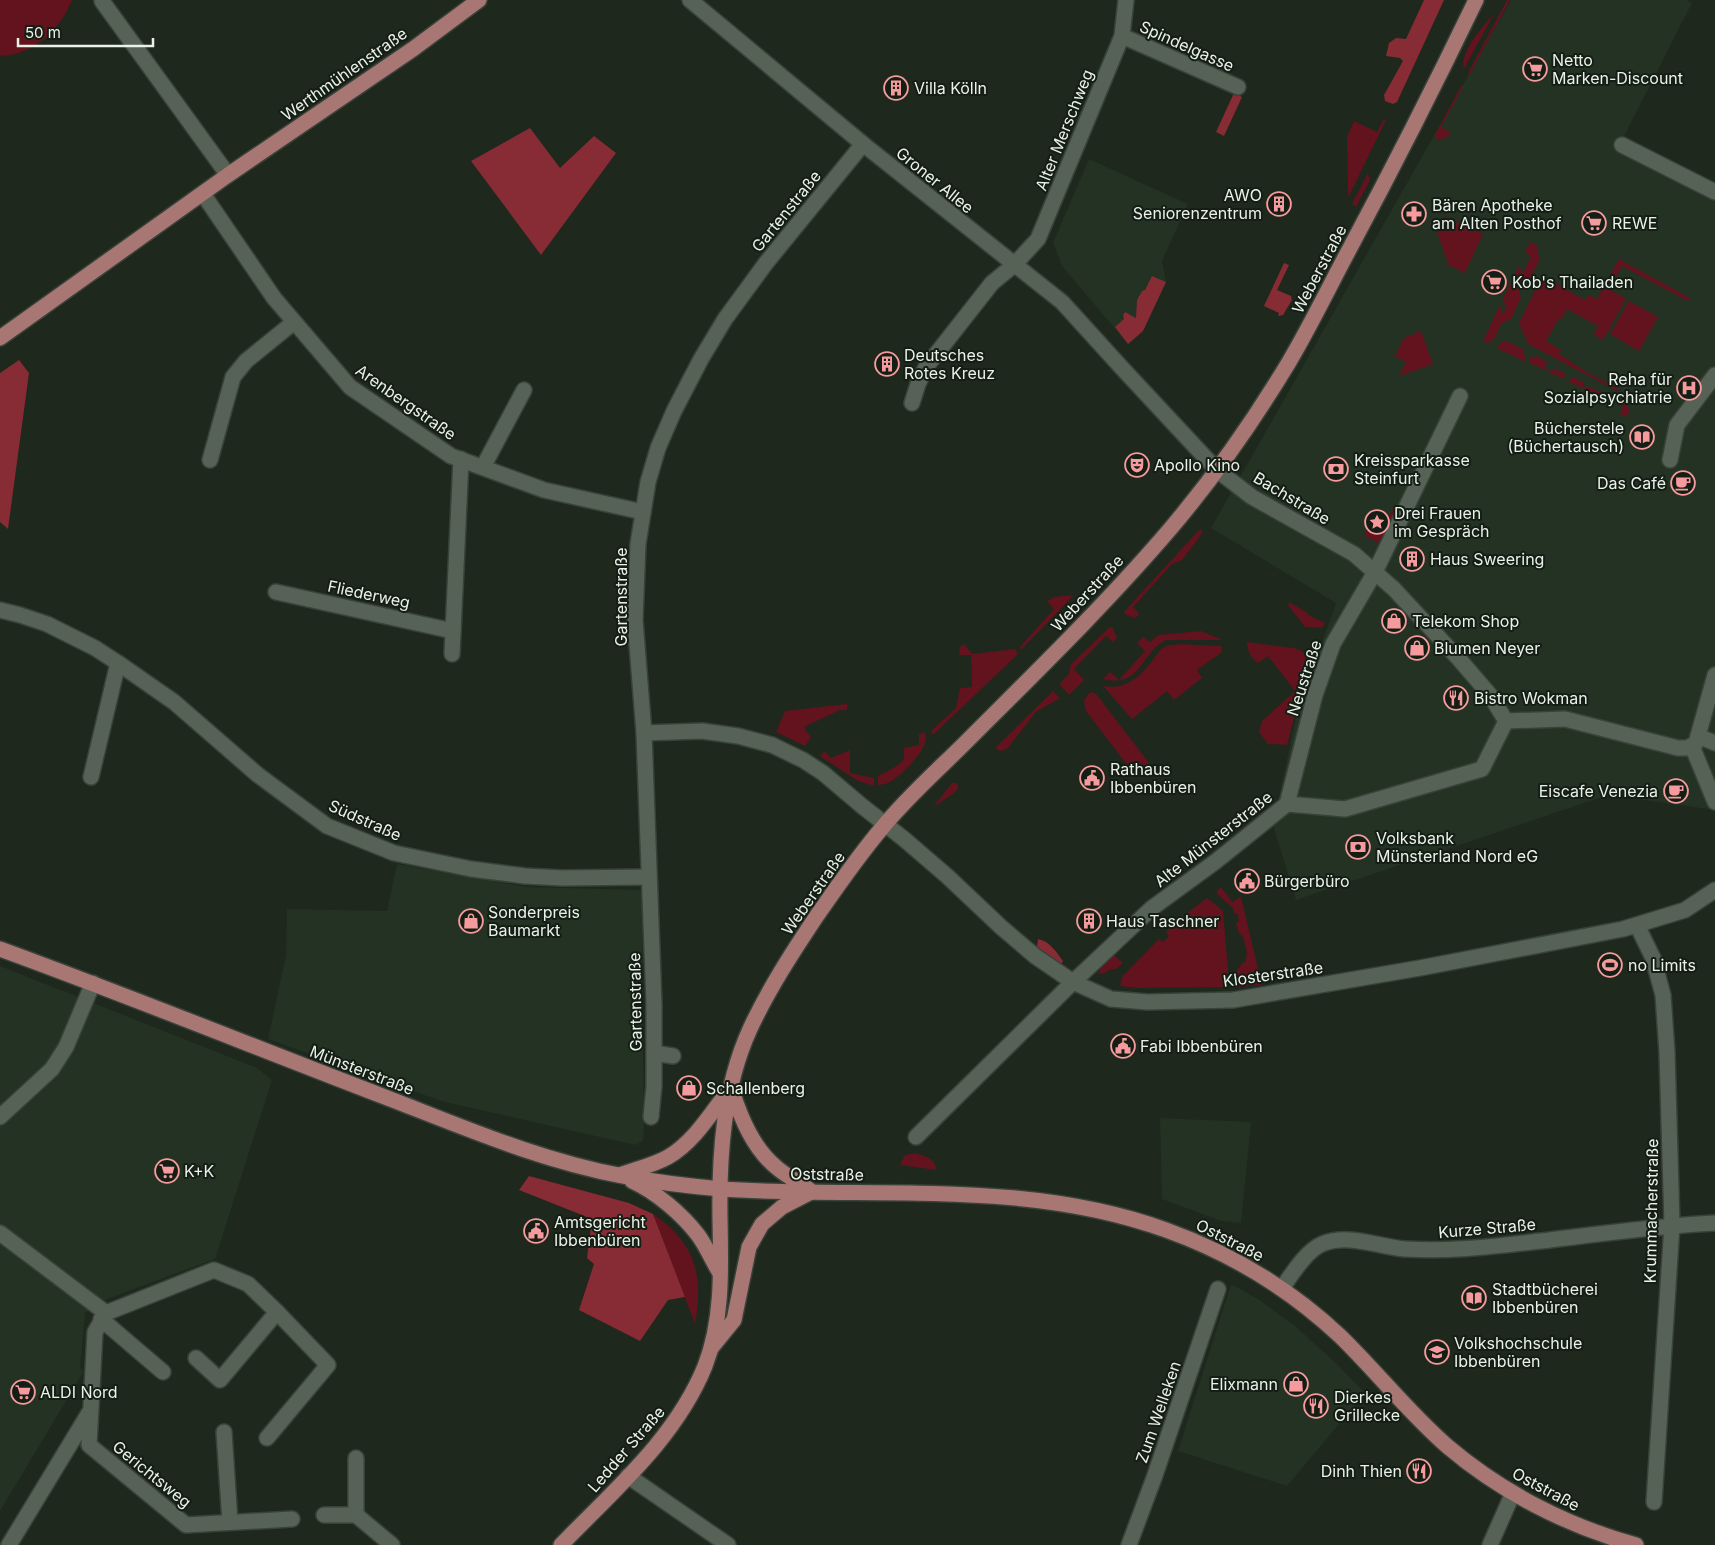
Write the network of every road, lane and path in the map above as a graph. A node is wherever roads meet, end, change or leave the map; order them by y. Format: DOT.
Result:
graph roads {
  1 [pos="479,0"];
  2 [pos="690,0"];
  3 [pos="1126,0"];
  4 [pos="1476,0"];
  5 [pos="102,1"];
  6 [pos="707,5"];
  7 [pos="1122,36"];
  8 [pos="1238,87"];
  9 [pos="863,144"];
  10 [pos="1622,145"];
  11 [pos="228,175"];
  12 [pos="1715,192"];
  13 [pos="203,194"];
  14 [pos="1014,265"];
  15 [pos="294,322"];
  16 [pos="0,338"];
  17 [pos="1715,375"];
  18 [pos="524,390"];
  19 [pos="1460,396"];
  20 [pos="912,403"];
  21 [pos="461,459"];
  22 [pos="210,460"];
  23 [pos="1670,460"];
  24 [pos="483,467"];
  25 [pos="1217,470"];
  26 [pos="643,512"];
  27 [pos="1375,572"];
  28 [pos="276,592"];
  29 [pos="0,610"];
  30 [pos="454,631"];
  31 [pos="452,654"];
  32 [pos="118,662"];
  33 [pos="1715,675"];
  34 [pos="1506,721"];
  35 [pos="644,733"];
  36 [pos="1689,743"];
  37 [pos="1715,743"];
  38 [pos="91,777"];
  39 [pos="1715,802"];
  40 [pos="1287,804"];
  41 [pos="885,824"];
  42 [pos="649,877"];
  43 [pos="1715,890"];
  44 [pos="1637,925"];
  45 [pos="0,949"];
  46 [pos="1073,982"];
  47 [pos="93,983"];
  48 [pos="654,1053"];
  49 [pos="673,1056"];
  50 [pos="731,1087"];
  51 [pos="0,1117"];
  52 [pos="651,1117"];
  53 [pos="916,1137"];
  54 [pos="619,1175"];
  55 [pos="720,1188"];
  56 [pos="812,1192"];
  57 [pos="1715,1223"];
  58 [pos="1672,1225"];
  59 [pos="0,1233"];
  60 [pos="720,1274"];
  61 [pos="1282,1288"];
  62 [pos="1218,1289"];
  63 [pos="277,1312"];
  64 [pos="103,1316"];
  65 [pos="711,1348"];
  66 [pos="196,1358"];
  67 [pos="163,1372"];
  68 [pos="89,1411"];
  69 [pos="224,1432"];
  70 [pos="267,1438"];
  71 [pos="356,1458"];
  72 [pos="628,1476"];
  73 [pos="1513,1493"];
  74 [pos="1654,1502"];
  75 [pos="324,1515"];
  76 [pos="356,1515"];
  77 [pos="292,1519"];
  78 [pos="230,1522"];
  79 [pos="9,1545"];
  80 [pos="392,1545"];
  81 [pos="561,1545"];
  82 [pos="728,1545"];
  83 [pos="1129,1545"];
  84 [pos="1490,1545"];
  85 [pos="1636,1545"];
  1 -- 11 [label="main road, Werthmühlenstraße"];
  2 -- 6 [label="street, Groner Allee"];
  3 -- 7 [label="street, Alter Merschweg"];
  4 -- 25 [label="main road, Weberstraße"];
  5 -- 11 [label="street"];
  6 -- 9 [label="street, Groner Allee"];
  7 -- 8 [label="street, Spindelgasse"];
  7 -- 14 [label="street, Alter Merschweg"];
  9 -- 14 [label="street, Groner Allee"];
  9 -- 26 [label="street, Gartenstraße"];
  10 -- 12 [label="street"];
  11 -- 13 [label="main road, Werthmühlenstraße"];
  13 -- 15 [label="street, Arenbergstraße"];
  13 -- 16 [label="main road, Werthmühlenstraße"];
  14 -- 20 [label="street"];
  14 -- 25 [label="street, Bachstraße"];
  15 -- 21 [label="street, Arenbergstraße"];
  15 -- 22 [label="street"];
  17 -- 23 [label="street"];
  18 -- 24 [label="street"];
  19 -- 27 [label="street, Neustraße"];
  21 -- 24 [label="street, Arenbergstraße"];
  21 -- 30 [label="street"];
  24 -- 26 [label="street, Arenbergstraße"];
  25 -- 27 [label="street, Bachstraße"];
  25 -- 41 [label="main road, Weberstraße"];
  26 -- 35 [label="street, Gartenstraße"];
  27 -- 34 [label="street, Bachstraße"];
  27 -- 40 [label="street, Neustraße"];
  28 -- 30 [label="street, Fliederweg"];
  29 -- 32 [label="street, Südstraße"];
  30 -- 31 [label="street"];
  32 -- 38 [label="street"];
  32 -- 42 [label="street, Südstraße"];
  33 -- 36 [label="street"];
  34 -- 36 [label="street"];
  34 -- 40 [label="street, Alte Münsterstraße"];
  35 -- 41 [label="street, Klosterstraße"];
  35 -- 42 [label="street, Gartenstraße"];
  36 -- 37 [label="street"];
  36 -- 39 [label="street"];
  40 -- 46 [label="street, Alte Münsterstraße"];
  41 -- 46 [label="street, Klosterstraße"];
  41 -- 50 [label="main road, Weberstraße"];
  42 -- 48 [label="street, Gartenstraße"];
  43 -- 44 [label="street, Klosterstraße"];
  44 -- 46 [label="street, Klosterstraße"];
  44 -- 58 [label="street, Krummacherstraße"];
  45 -- 47 [label="main road, Münsterstraße"];
  46 -- 53 [label="street, Alte Münsterstraße"];
  47 -- 51 [label="street"];
  47 -- 54 [label="main road, Münsterstraße"];
  48 -- 49 [label="street"];
  48 -- 52 [label="street, Gartenstraße"];
  50 -- 54 [label="main road"];
  50 -- 55 [label="main road, Weberstraße"];
  50 -- 56 [label="main road"];
  54 -- 55 [label="main road, Münsterstraße"];
  54 -- 60 [label="main road"];
  55 -- 56 [label="main road, Oststraße"];
  55 -- 60 [label="main road, Ledder Straße"];
  56 -- 61 [label="main road, Oststraße"];
  56 -- 65 [label="main road"];
  57 -- 58 [label="street, Kurze Straße"];
  58 -- 61 [label="street, Kurze Straße"];
  58 -- 74 [label="street, Krummacherstraße"];
  59 -- 64 [label="street"];
  60 -- 65 [label="main road, Ledder Straße"];
  61 -- 73 [label="main road, Oststraße"];
  62 -- 83 [label="street, Zum Welleken"];
  63 -- 64 [label="street"];
  63 -- 66 [label="street"];
  63 -- 70 [label="street"];
  64 -- 67 [label="street"];
  64 -- 68 [label="street, Gerichtsweg"];
  65 -- 72 [label="main road, Ledder Straße"];
  68 -- 78 [label="street, Gerichtsweg"];
  68 -- 79 [label="street, Gerichtsweg"];
  69 -- 78 [label="street"];
  71 -- 76 [label="street"];
  72 -- 81 [label="main road, Ledder Straße"];
  72 -- 82 [label="street"];
  73 -- 84 [label="street"];
  73 -- 85 [label="main road, Oststraße"];
  75 -- 76 [label="street"];
  76 -- 80 [label="street"];
  77 -- 78 [label="street, Gerichtsweg"];
}
